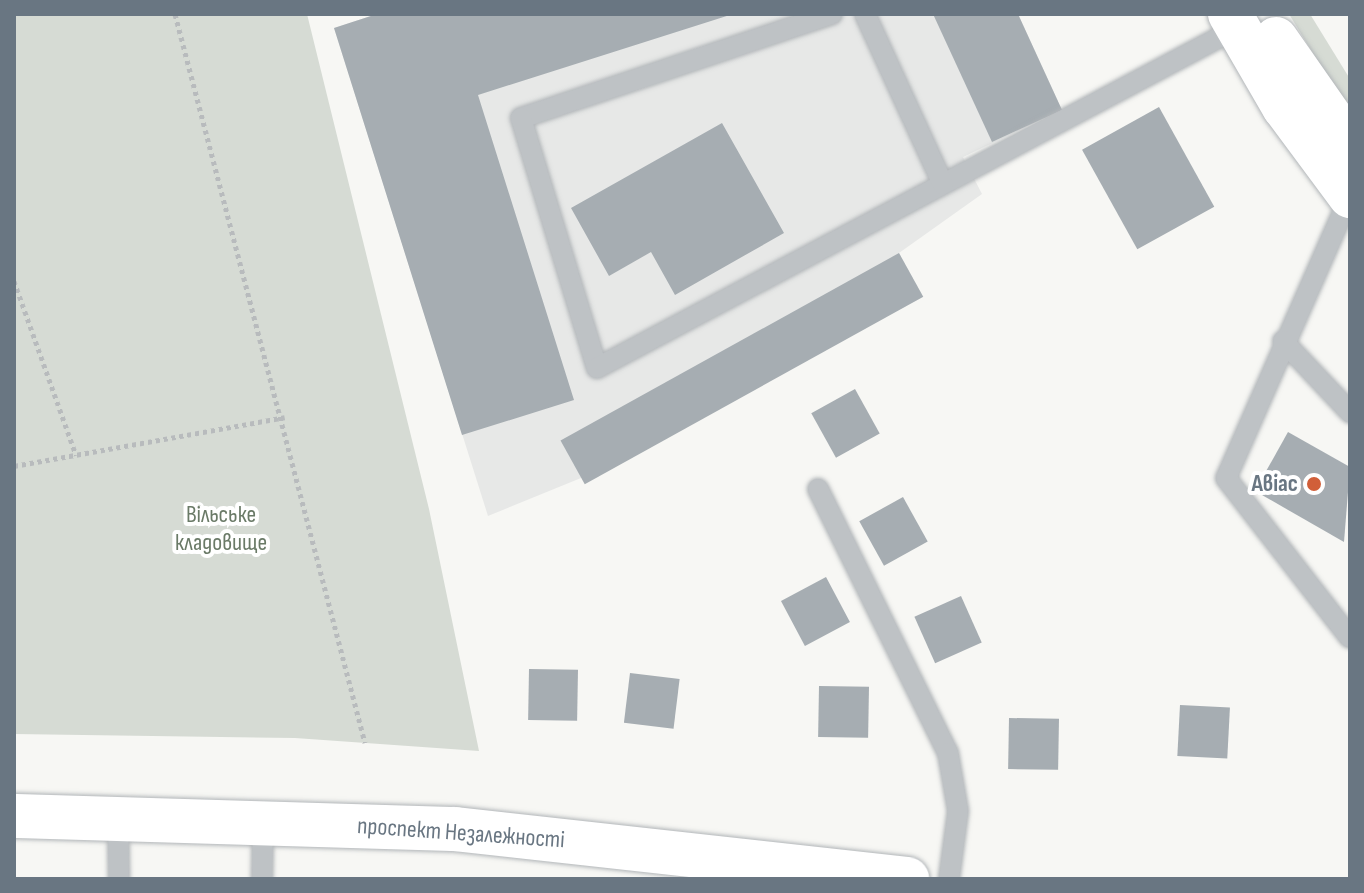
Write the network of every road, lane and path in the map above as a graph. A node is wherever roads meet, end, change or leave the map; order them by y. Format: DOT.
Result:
graph roads {
  1 [pos="175,14"];
  2 [pos="832,14"];
  3 [pos="865,14"];
  4 [pos="1243,19"];
  5 [pos="1350,145"];
  6 [pos="943,184"];
  7 [pos="1350,196"];
  8 [pos="14,281"];
  9 [pos="1283,341"];
  10 [pos="1350,412"];
  11 [pos="285,417"];
  12 [pos="76,455"];
  13 [pos="14,466"];
  14 [pos="818,489"];
  15 [pos="1350,604"];
  16 [pos="1344,630"];
  17 [pos="365,743"];
  18 [pos="14,816"];
  19 [pos="118,817"];
  20 [pos="263,821"];
  21 [pos="119,879"];
  22 [pos="262,879"];
  23 [pos="907,879"];
  24 [pos="949,879"];
  1 -- 11 [label="path"];
  2 -- 6 [label="lane"];
  3 -- 6 [label="lane"];
  4 -- 5 [label="main road"];
  4 -- 6 [label="lane"];
  4 -- 7 [label="main road"];
  7 -- 9 [label="lane"];
  8 -- 12 [label="path"];
  9 -- 10 [label="lane"];
  9 -- 16 [label="lane"];
  11 -- 12 [label="path"];
  11 -- 17 [label="path"];
  12 -- 13 [label="path"];
  14 -- 24 [label="lane"];
  15 -- 16 [label="lane"];
  18 -- 19 [label="main road, проспект Незалежності"];
  19 -- 20 [label="main road, проспект Незалежності"];
  19 -- 21 [label="lane"];
  20 -- 22 [label="lane"];
  20 -- 23 [label="main road, проспект Незалежності"];
}
